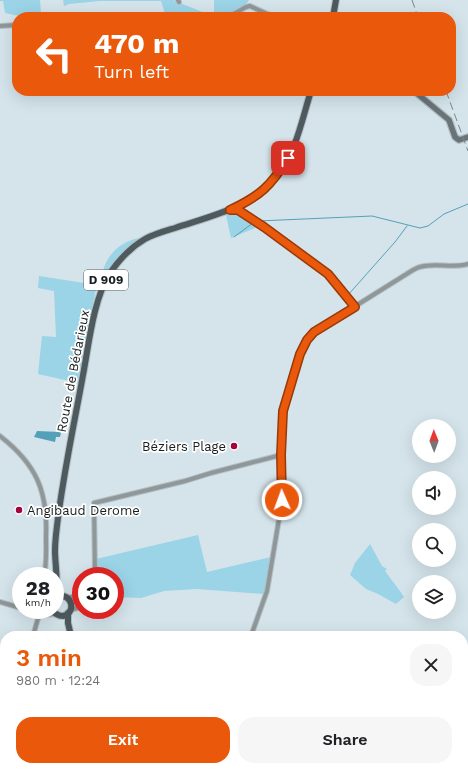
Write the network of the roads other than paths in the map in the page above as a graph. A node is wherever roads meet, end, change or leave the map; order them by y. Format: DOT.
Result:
graph roads {
  1 [pos="337,0"];
  2 [pos="238,12"];
  3 [pos="263,12"];
  4 [pos="335,12"];
  5 [pos="12,25"];
  6 [pos="0,26"];
  7 [pos="309,96"];
  8 [pos="420,96"];
  9 [pos="468,137"];
  10 [pos="230,210"];
  11 [pos="468,264"];
  12 [pos="355,307"];
  13 [pos="0,436"];
  14 [pos="281,455"];
  15 [pos="45,567"];
  16 [pos="56,567"];
  17 [pos="94,567"];
  18 [pos="72,596"];
  19 [pos="65,597"];
  20 [pos="0,602"];
  21 [pos="12,605"];
  22 [pos="72,610"];
  23 [pos="69,611"];
  24 [pos="64,612"];
  25 [pos="36,619"];
  26 [pos="64,619"];
  27 [pos="34,631"];
  28 [pos="68,631"];
  29 [pos="69,631"];
  30 [pos="253,631"];
  1 -- 4 [label="main road"];
  2 -- 3 [label="street"];
  5 -- 6 [label="street"];
  7 -- 10 [label="main road, Route de Bédarieux / D 909"];
  8 -- 9 [label="street"];
  10 -- 12 [label="street"];
  10 -- 16 [label="main road, Route de Bédarieux / D 909"];
  11 -- 12 [label="street"];
  12 -- 14 [label="street"];
  13 -- 15 [label="street"];
  14 -- 17 [label="street"];
  14 -- 30 [label="street"];
  18 -- 19 [label="street"];
  19 -- 23 [label="main road, Route de Bédarieux"];
  20 -- 21 [label="street"];
  22 -- 23 [label="street"];
  23 -- 24 [label="main road"];
  23 -- 29 [label="main road"];
  25 -- 27 [label="street"];
  26 -- 28 [label="main road"];
}
